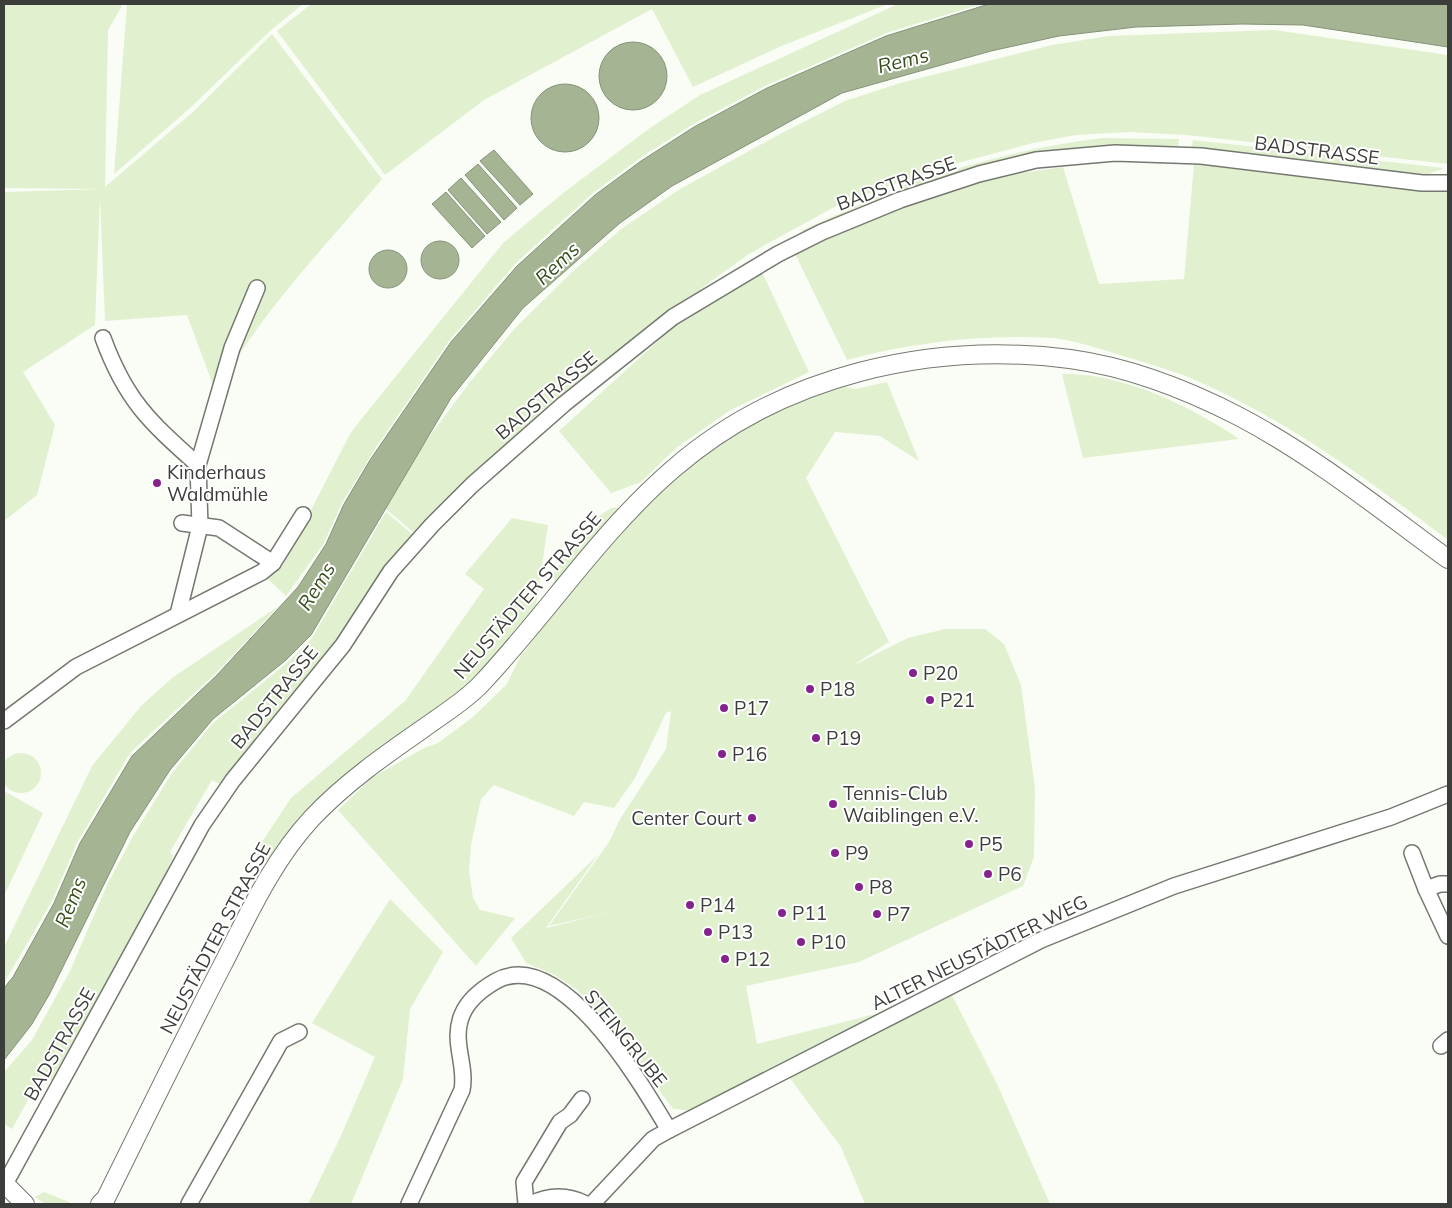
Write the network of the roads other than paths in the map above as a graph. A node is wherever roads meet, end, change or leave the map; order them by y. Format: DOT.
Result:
graph roads {
  1 [pos="1448,183"];
  2 [pos="257,288"];
  3 [pos="103,338"];
  4 [pos="198,465"];
  5 [pos="303,515"];
  6 [pos="182,524"];
  7 [pos="200,526"];
  8 [pos="1448,559"];
  9 [pos="273,563"];
  10 [pos="178,614"];
  11 [pos="4,721"];
  12 [pos="1448,794"];
  13 [pos="1412,853"];
  14 [pos="1448,884"];
  15 [pos="1426,889"];
  16 [pos="1448,936"];
  17 [pos="299,1032"];
  18 [pos="582,1099"];
  19 [pos="669,1130"];
  20 [pos="5,1184"];
  21 [pos="104,1202"];
  22 [pos="26,1204"];
  23 [pos="189,1204"];
  24 [pos="409,1204"];
  25 [pos="526,1204"];
  26 [pos="531,1204"];
  27 [pos="586,1204"];
  28 [pos="592,1204"];
  1 -- 20 [label="street, BADSTRASSE"];
  2 -- 4 [label="street"];
  3 -- 4 [label="street"];
  4 -- 7 [label="street"];
  5 -- 9 [label="street"];
  6 -- 7 [label="street"];
  7 -- 9 [label="street"];
  7 -- 10 [label="street"];
  8 -- 21 [label="street, NEUSTÄDTER STRASSE"];
  9 -- 10 [label="street"];
  10 -- 11 [label="street"];
  12 -- 19 [label="street, ALTER NEUSTÄDTER WEG"];
  13 -- 15 [label="street"];
  14 -- 15 [label="street"];
  15 -- 16 [label="street"];
  17 -- 23 [label="street"];
  18 -- 25 [label="street"];
  19 -- 24 [label="street, STEINGRUBE"];
  19 -- 28 [label="street, ALTER NEUSTÄDTER WEG"];
  20 -- 22 [label="street"];
  26 -- 27 [label="street"];
}
